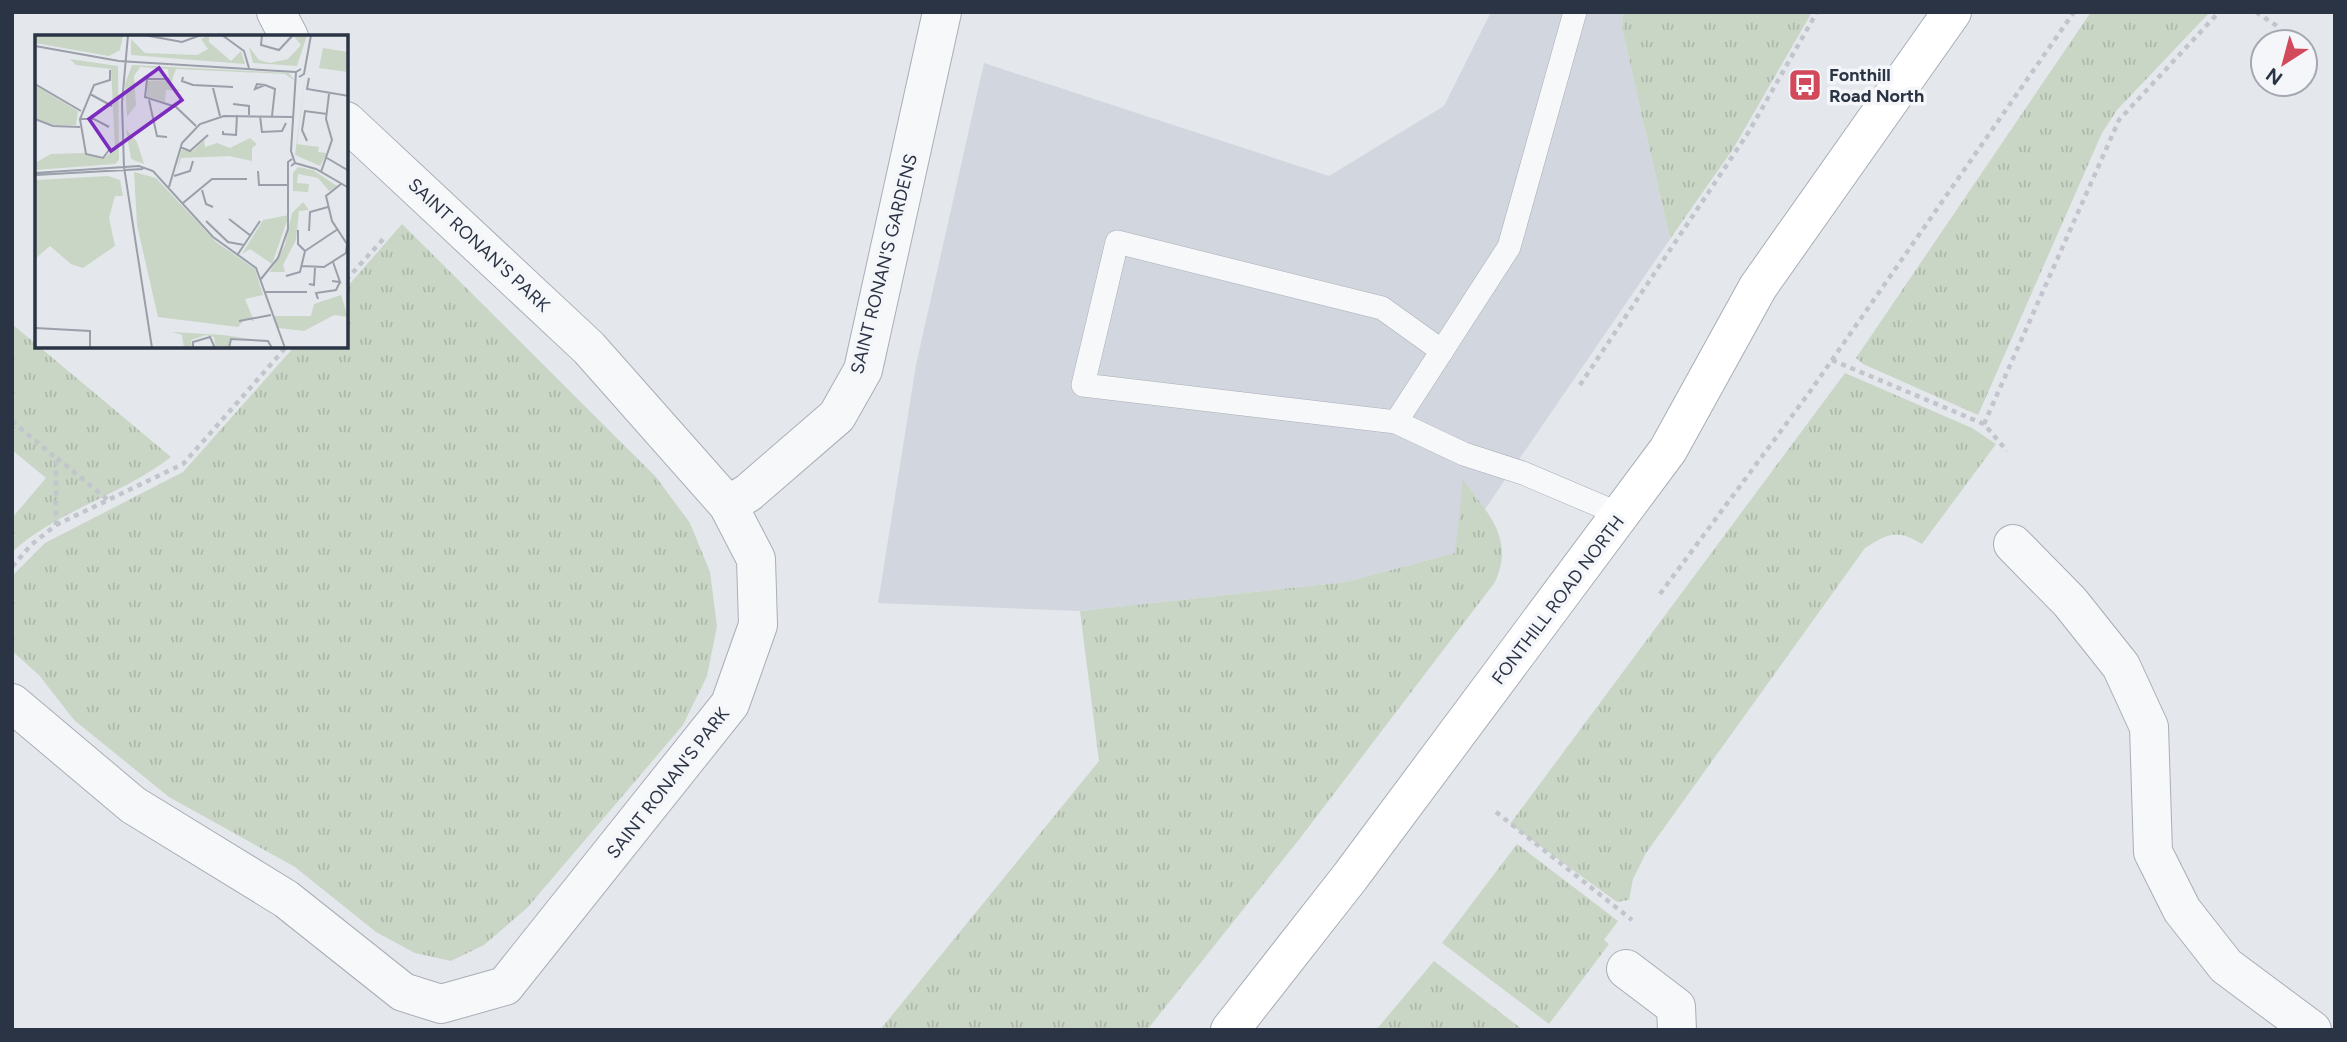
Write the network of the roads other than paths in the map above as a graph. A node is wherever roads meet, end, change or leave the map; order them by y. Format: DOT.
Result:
graph roads {
  1 [pos="276,12"];
  2 [pos="942,12"];
  3 [pos="1575,12"];
  4 [pos="1952,12"];
  5 [pos="288,35"];
  6 [pos="348,123"];
  7 [pos="1442,351"];
  8 [pos="1396,422"];
  9 [pos="728,505"];
  10 [pos="1622,515"];
  11 [pos="2013,544"];
  12 [pos="12,703"];
  13 [pos="1626,969"];
  14 [pos="1230,1030"];
  15 [pos="1677,1030"];
  16 [pos="2312,1030"];
  1 -- 5 [label="street"];
  2 -- 9 [label="street, SAINT RONAN'S GARDENS"];
  3 -- 7 [label="lane"];
  4 -- 10 [label="main road, FONTHILL ROAD NORTH"];
  6 -- 9 [label="street, SAINT RONAN'S PARK"];
  7 -- 8 [label="lane"];
  7 -- 8 [label="lane"];
  8 -- 10 [label="lane"];
  9 -- 12 [label="street, SAINT RONAN'S PARK"];
  10 -- 14 [label="main road, FONTHILL ROAD NORTH"];
  11 -- 16 [label="street"];
  13 -- 15 [label="street"];
}
